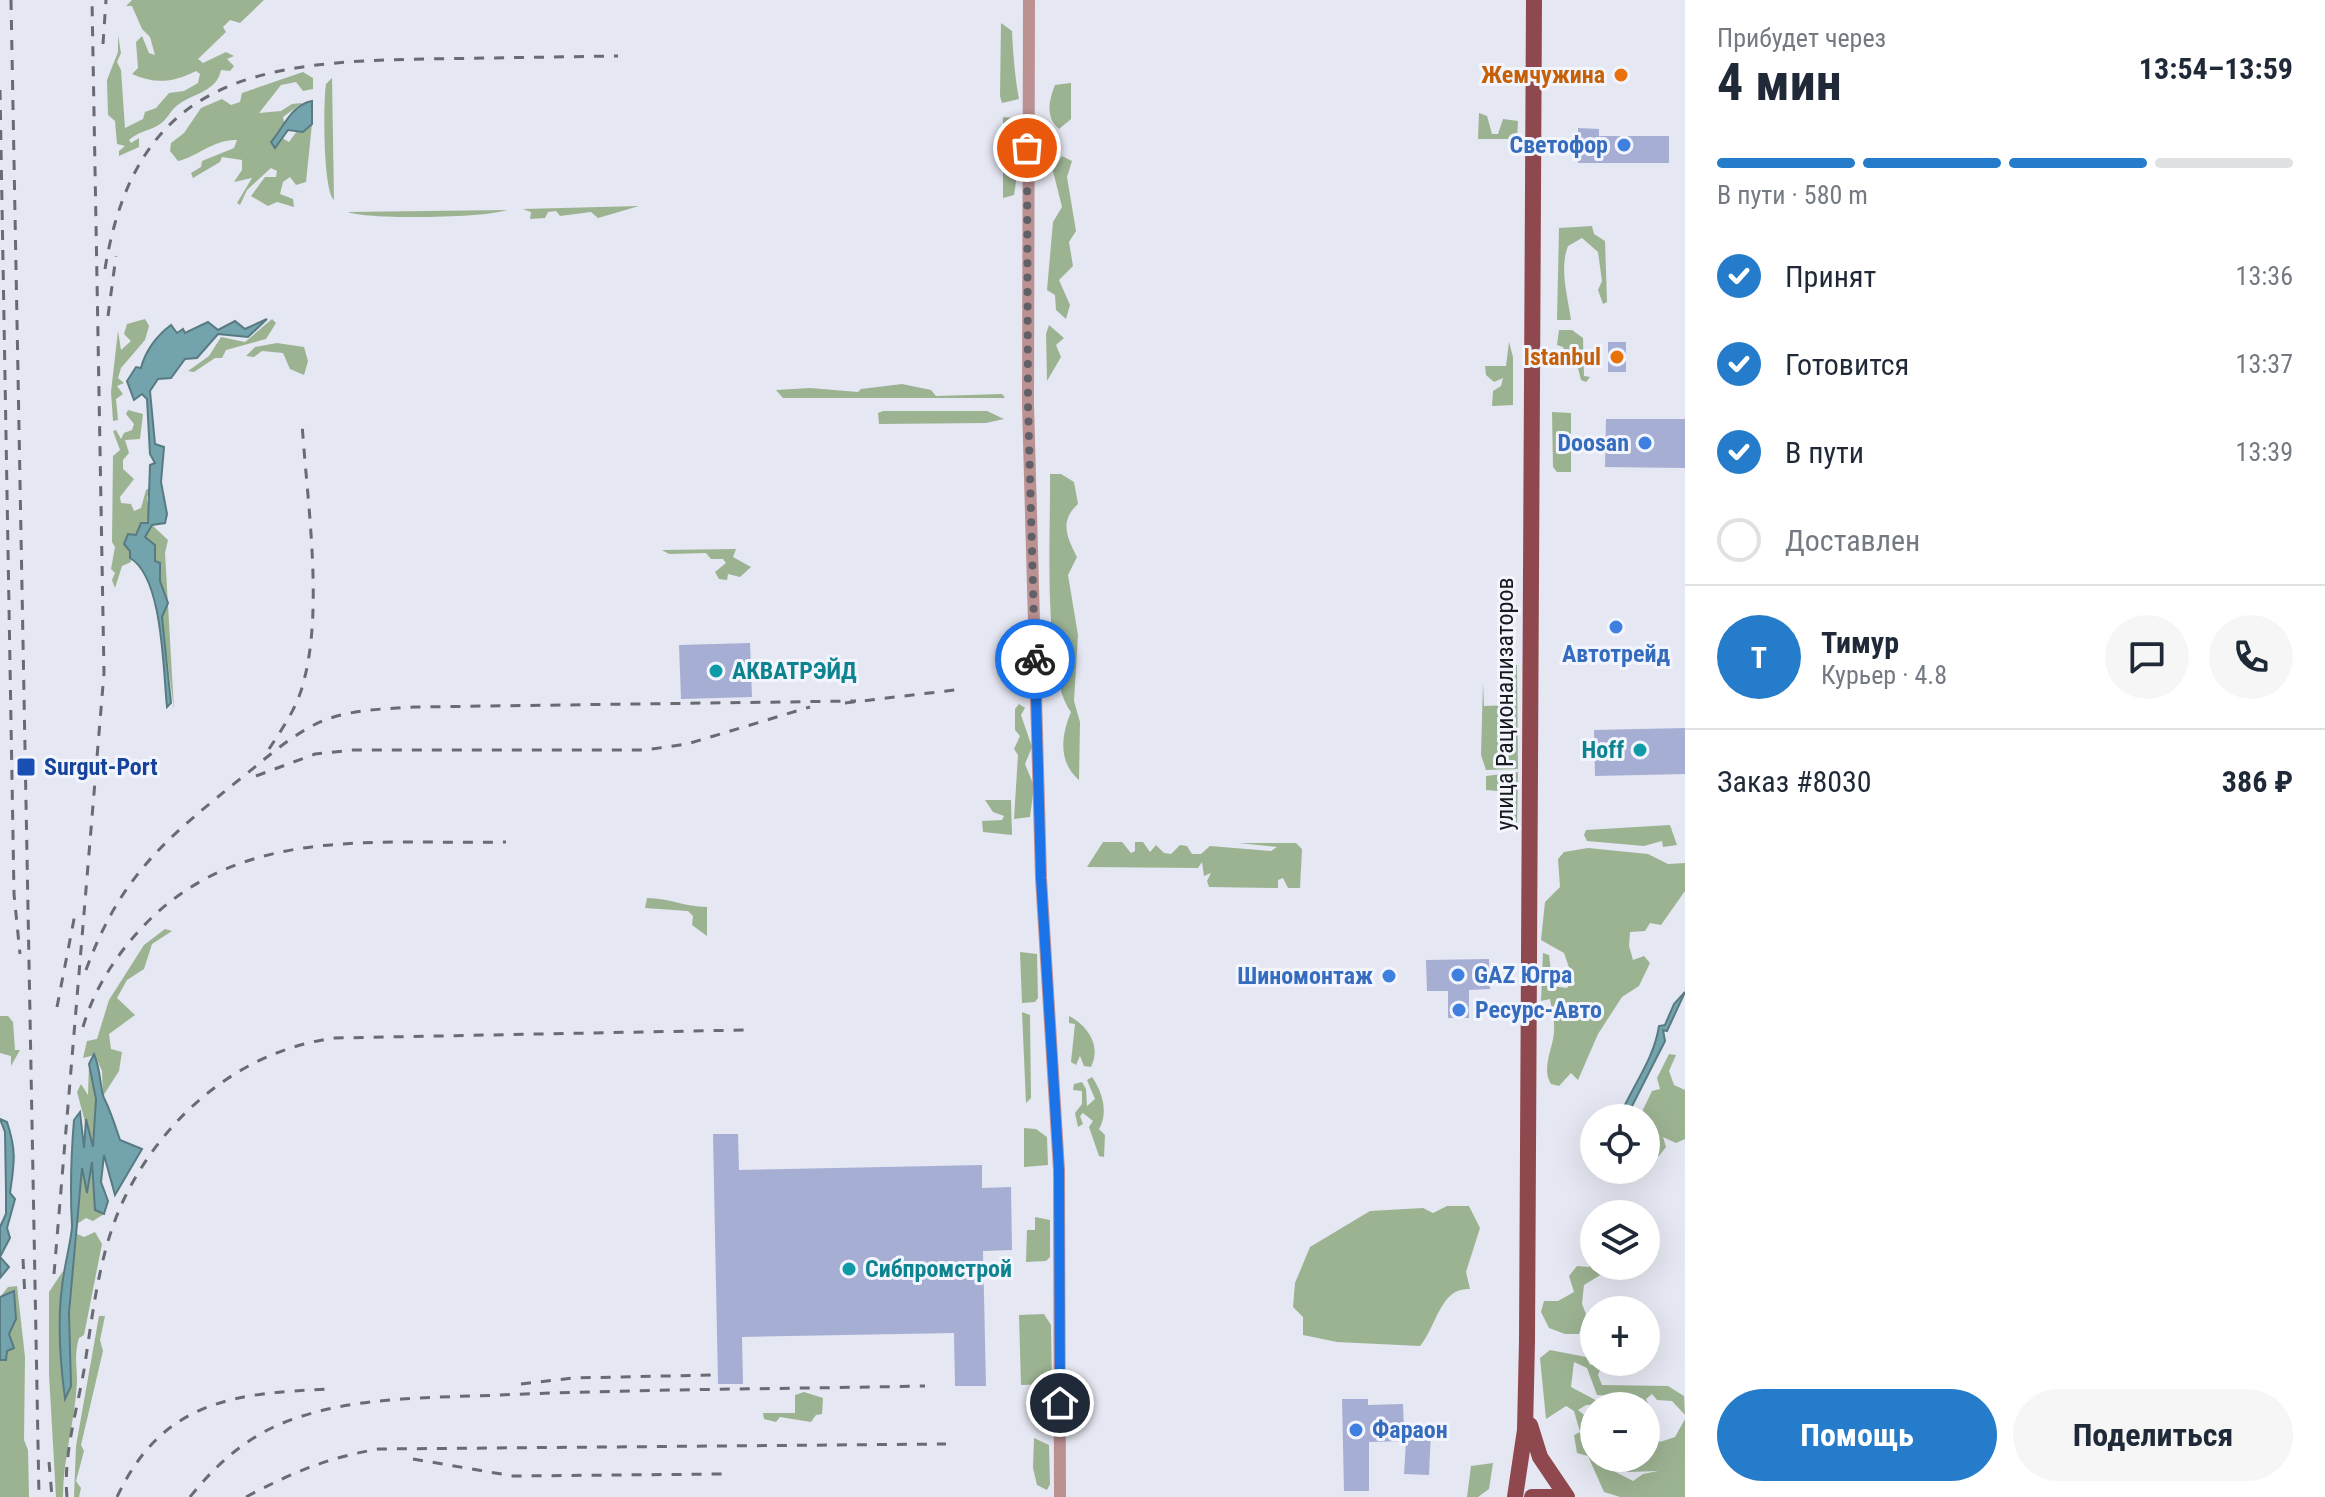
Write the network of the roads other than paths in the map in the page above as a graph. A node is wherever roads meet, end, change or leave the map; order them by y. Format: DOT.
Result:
graph roads {
  1 [pos="1029,0"];
  2 [pos="1534,0"];
  3 [pos="1526,1408"];
  4 [pos="1060,1497"];
  5 [pos="1515,1497"];
  6 [pos="1532,1497"];
  7 [pos="1553,1497"];
  8 [pos="1567,1497"];
  1 -- 4 [label="street"];
  2 -- 3 [label="main road, улица Рационализаторов"];
  3 -- 5 [label="main road"];
  3 -- 8 [label="main road"];
  6 -- 7 [label="main road"];
}
